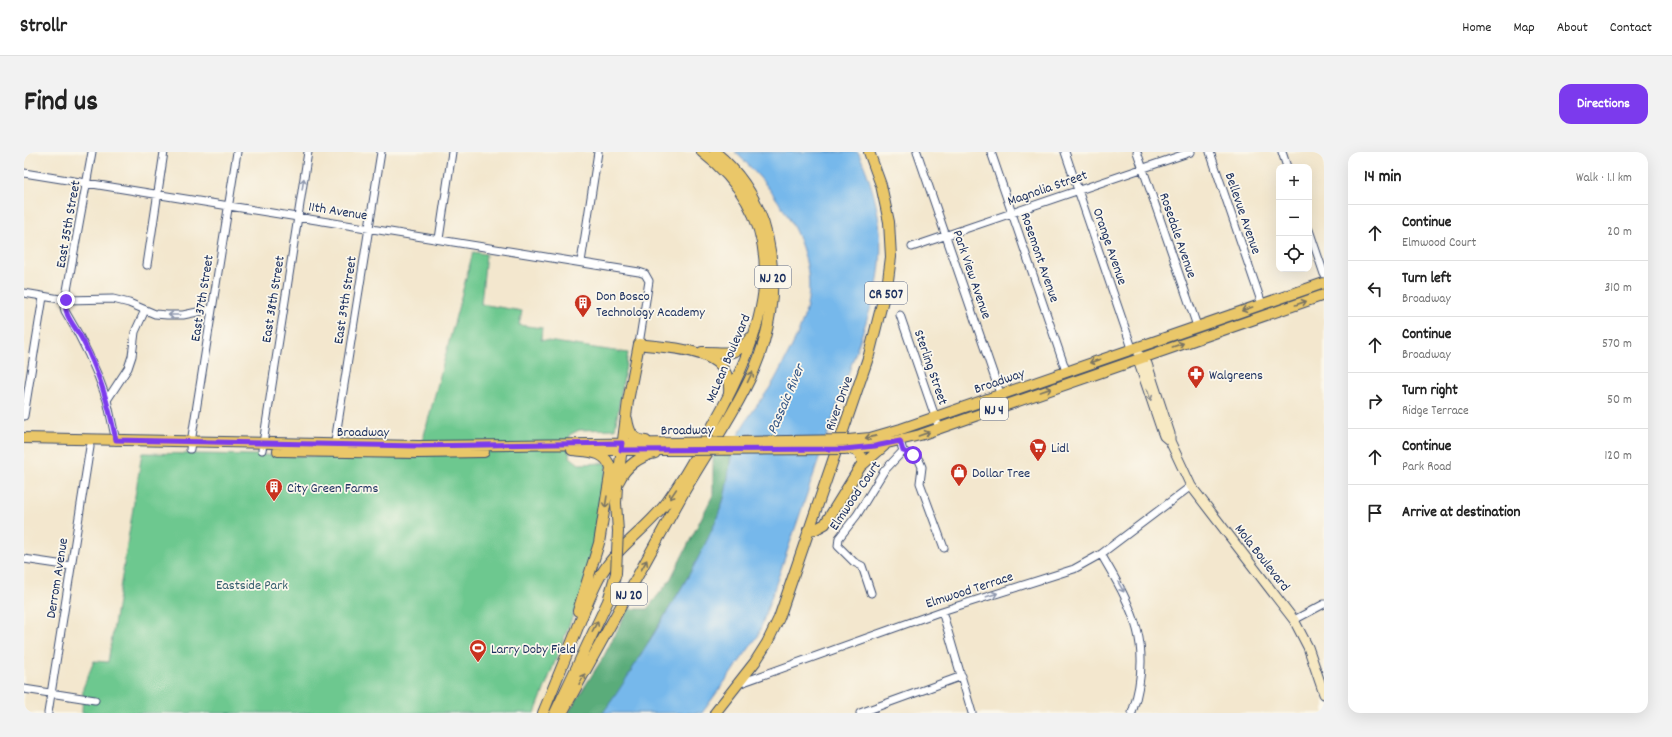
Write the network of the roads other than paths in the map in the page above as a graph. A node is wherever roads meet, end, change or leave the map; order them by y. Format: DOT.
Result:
graph roads {
  1 [pos="92,152"];
  2 [pos="164,152"];
  3 [pos="237,152"];
  4 [pos="308,152"];
  5 [pos="381,152"];
  6 [pos="452,152"];
  7 [pos="598,152"];
  8 [pos="702,152"];
  9 [pos="715,152"];
  10 [pos="869,152"];
  11 [pos="917,152"];
  12 [pos="991,152"];
  13 [pos="1065,152"];
  14 [pos="1137,152"];
  15 [pos="1191,152"];
  16 [pos="1210,152"];
  17 [pos="1282,152"];
  18 [pos="1286,164"];
  19 [pos="1143,168"];
  20 [pos="24,173"];
  21 [pos="88,183"];
  22 [pos="1078,191"];
  23 [pos="158,194"];
  24 [pos="228,205"];
  25 [pos="1012,213"];
  26 [pos="298,216"];
  27 [pos="369,228"];
  28 [pos="946,236"];
  29 [pos="1311,236"];
  30 [pos="439,239"];
  31 [pos="912,248"];
  32 [pos="581,262"];
  33 [pos="147,265"];
  34 [pos="1324,274"];
  35 [pos="1324,283"];
  36 [pos="24,293"];
  37 [pos="1324,295"];
  38 [pos="43,297"];
  39 [pos="66,300"];
  40 [pos="1262,304"];
  41 [pos="212,309"];
  42 [pos="145,310"];
  43 [pos="900,315"];
  44 [pos="758,324"];
  45 [pos="1197,326"];
  46 [pos="639,344"];
  47 [pos="1132,348"];
  48 [pos="692,352"];
  49 [pos="1141,358"];
  50 [pos="24,364"];
  51 [pos="32,366"];
  52 [pos="1066,371"];
  53 [pos="1000,394"];
  54 [pos="729,395"];
  55 [pos="107,400"];
  56 [pos="1004,405"];
  57 [pos="626,412"];
  58 [pos="24,416"];
  59 [pos="935,417"];
  60 [pos="939,428"];
  61 [pos="24,438"];
  62 [pos="116,440"];
  63 [pos="900,441"];
  64 [pos="889,444"];
  65 [pos="24,445"];
  66 [pos="190,445"];
  67 [pos="846,445"];
  68 [pos="572,446"];
  69 [pos="676,446"];
  70 [pos="90,447"];
  71 [pos="262,447"];
  72 [pos="621,447"];
  73 [pos="334,449"];
  74 [pos="903,451"];
  75 [pos="860,467"];
  76 [pos="1191,486"];
  77 [pos="617,487"];
  78 [pos="808,530"];
  79 [pos="944,548"];
  80 [pos="1101,554"];
  81 [pos="24,559"];
  82 [pos="72,566"];
  83 [pos="871,593"];
  84 [pos="1324,604"];
  85 [pos="942,611"];
  86 [pos="1294,620"];
  87 [pos="962,676"];
  88 [pos="557,679"];
  89 [pos="738,684"];
  90 [pos="24,689"];
  91 [pos="52,693"];
  92 [pos="1324,694"];
  93 [pos="95,700"];
  94 [pos="48,713"];
  95 [pos="543,713"];
  96 [pos="555,713"];
  97 [pos="562,713"];
  98 [pos="715,713"];
  99 [pos="860,713"];
  100 [pos="972,713"];
  101 [pos="1132,713"];
  1 -- 21 [label="street, East 35th Street"];
  2 -- 23 [label="street"];
  3 -- 24 [label="street, East 37th Street"];
  26 -- 4 [label="street, East 38th Street, one-way"];
  5 -- 27 [label="street, East 39th Street"];
  6 -- 30 [label="street"];
  7 -- 32 [label="street"];
  8 -- 44 [label="main road, McLean Boulevard / NJ 20"];
  97 -- 9 [label="main road, McLean Boulevard / NJ 20, one-way"];
  10 -- 78 [label="main road, River Drive / CR 507"];
  11 -- 28 [label="street, Park View Avenue"];
  12 -- 25 [label="street, Rosemont Avenue"];
  13 -- 22 [label="street, Orange Avenue"];
  14 -- 19 [label="street, Rosedale Avenue"];
  15 -- 19 [label="street, Magnolia Street"];
  16 -- 40 [label="street, Bellevue Avenue"];
  17 -- 18 [label="street"];
  19 -- 22 [label="street, Magnolia Street"];
  19 -- 45 [label="street, Rosedale Avenue"];
  20 -- 21 [label="street, 11th Avenue"];
  21 -- 23 [label="street, 11th Avenue"];
  21 -- 39 [label="street, East 35th Street"];
  22 -- 25 [label="street, Magnolia Street"];
  22 -- 47 [label="street, Orange Avenue"];
  23 -- 24 [label="street, 11th Avenue"];
  23 -- 33 [label="street"];
  24 -- 26 [label="street, 11th Avenue"];
  24 -- 41 [label="street, East 37th Street"];
  25 -- 28 [label="street, Magnolia Street"];
  25 -- 52 [label="street, Rosemont Avenue"];
  26 -- 27 [label="street, 11th Avenue"];
  26 -- 71 [label="street, East 38th Street"];
  27 -- 30 [label="street, 11th Avenue"];
  27 -- 73 [label="street, East 39th Street"];
  28 -- 31 [label="street, Magnolia Street"];
  28 -- 53 [label="street, Park View Avenue"];
  29 -- 34 [label="street"];
  30 -- 32 [label="street, 11th Avenue"];
  32 -- 46 [label="street, 11th Avenue"];
  35 -- 40 [label="main road, Broadway / NJ 4"];
  36 -- 38 [label="street"];
  49 -- 37 [label="main road, Broadway / NJ 4, one-way"];
  38 -- 39 [label="street"];
  38 -- 51 [label="street"];
  39 -- 42 [label="street"];
  39 -- 55 [label="street"];
  40 -- 45 [label="main road, Broadway / NJ 4, one-way"];
  41 -- 42 [label="street, one-way"];
  41 -- 66 [label="street, East 37th Street"];
  42 -- 55 [label="street"];
  43 -- 59 [label="street, Sterling Street"];
  44 -- 48 [label="main road"];
  44 -- 54 [label="main road, McLean Boulevard / NJ 20"];
  45 -- 47 [label="main road, Broadway / NJ 4"];
  46 -- 48 [label="main road"];
  46 -- 57 [label="main road"];
  47 -- 49 [label="street"];
  47 -- 52 [label="main road, Broadway / NJ 4, one-way"];
  48 -- 54 [label="main road"];
  56 -- 49 [label="main road, Broadway / NJ 4, one-way"];
  49 -- 76 [label="street, Mola Boulevard"];
  50 -- 51 [label="street"];
  51 -- 58 [label="street"];
  52 -- 53 [label="main road, Broadway / NJ 4"];
  53 -- 56 [label="street, Park View Avenue"];
  53 -- 59 [label="main road, Broadway / NJ 4"];
  54 -- 88 [label="main road, McLean Boulevard / NJ 20, one-way"];
  55 -- 62 [label="street"];
  56 -- 60 [label="main road, Broadway / NJ 4"];
  57 -- 69 [label="main road"];
  57 -- 72 [label="main road"];
  59 -- 60 [label="street, Sterling Street"];
  59 -- 67 [label="main road, Broadway / NJ 4, one-way"];
  63 -- 60 [label="main road, Broadway / NJ 4, one-way"];
  61 -- 62 [label="main road, Broadway"];
  62 -- 66 [label="main road, Broadway"];
  63 -- 64 [label="main road, Broadway / NJ 4"];
  63 -- 74 [label="street"];
  64 -- 67 [label="main road, Broadway / NJ 4"];
  64 -- 75 [label="main road"];
  65 -- 70 [label="main road, Broadway"];
  66 -- 70 [label="main road, Broadway"];
  66 -- 71 [label="main road, Broadway"];
  67 -- 69 [label="main road, Broadway / NJ 4, bridge"];
  67 -- 75 [label="main road"];
  68 -- 72 [label="main road, Broadway / NJ 4"];
  68 -- 73 [label="main road, Broadway"];
  68 -- 88 [label="main road, one-way"];
  69 -- 72 [label="main road, Broadway / NJ 4"];
  69 -- 77 [label="main road"];
  70 -- 82 [label="street, Derrom Avenue"];
  71 -- 73 [label="main road, Broadway"];
  72 -- 77 [label="main road"];
  74 -- 79 [label="street"];
  74 -- 83 [label="street, Elmwood Court"];
  75 -- 78 [label="main road"];
  76 -- 80 [label="street, Elmwood Terrace"];
  76 -- 86 [label="street, Mola Boulevard"];
  96 -- 77 [label="main road, one-way, bridge"];
  78 -- 89 [label="main road, River Drive / CR 507"];
  85 -- 80 [label="street, Elmwood Terrace, one-way"];
  80 -- 101 [label="street, one-way"];
  81 -- 82 [label="street"];
  82 -- 91 [label="street, Derrom Avenue"];
  84 -- 86 [label="street"];
  85 -- 87 [label="street"];
  85 -- 89 [label="street, Elmwood Terrace"];
  86 -- 92 [label="street, Mola Boulevard"];
  87 -- 99 [label="street"];
  87 -- 100 [label="street"];
  88 -- 95 [label="main road, McLean Boulevard / NJ 20"];
  89 -- 98 [label="main road, River Drive / CR 507"];
  90 -- 91 [label="street"];
  91 -- 93 [label="street"];
  91 -- 94 [label="street, Derrom Avenue"];
}
